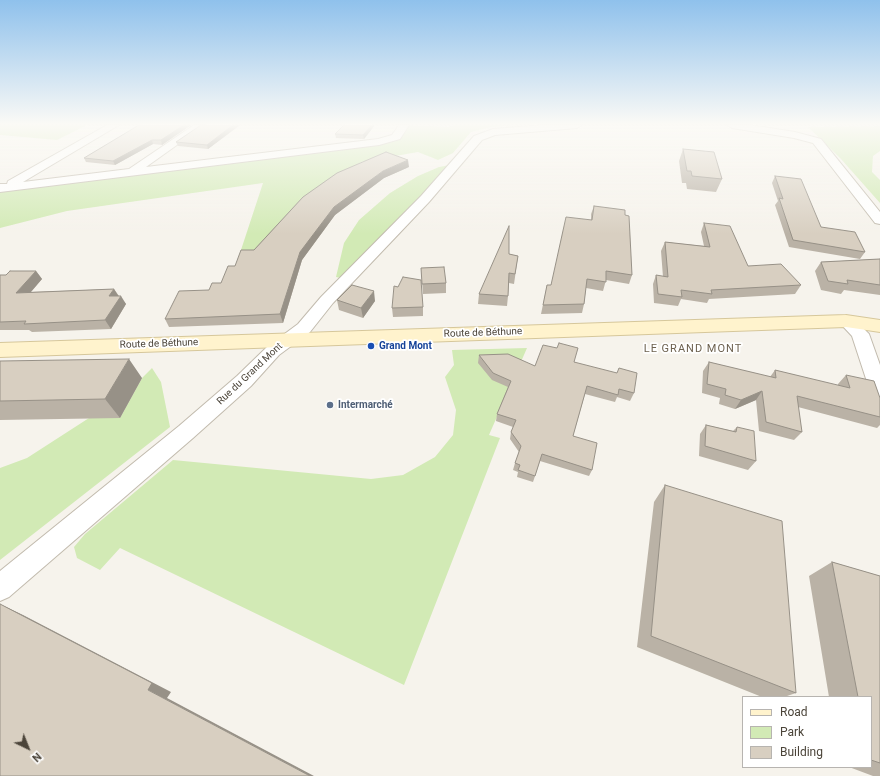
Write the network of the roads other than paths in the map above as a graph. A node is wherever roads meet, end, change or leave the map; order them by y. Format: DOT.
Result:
graph roads {
  1 [pos="50,161"];
  2 [pos="147,161"];
  3 [pos="220,161"];
  4 [pos="458,161"];
  5 [pos="833,161"];
  6 [pos="131,172"];
  7 [pos="4,187"];
  8 [pos="880,220"];
  9 [pos="880,312"];
  10 [pos="846,321"];
  11 [pos="880,326"];
  12 [pos="288,339"];
  13 [pos="0,350"];
  14 [pos="880,391"];
  15 [pos="0,588"];
  1 -- 7 [label="street"];
  2 -- 6 [label="street"];
  3 -- 6 [label="street"];
  4 -- 12 [label="street, Rue du Grand Mont"];
  5 -- 8 [label="street"];
  6 -- 7 [label="street"];
  9 -- 10 [label="main road, Route de Béthune"];
  10 -- 11 [label="main road, Route de Béthune"];
  10 -- 12 [label="main road, Route de Béthune"];
  10 -- 14 [label="street"];
  12 -- 13 [label="main road, Route de Béthune"];
  12 -- 15 [label="street, Rue du Grand Mont"];
}
